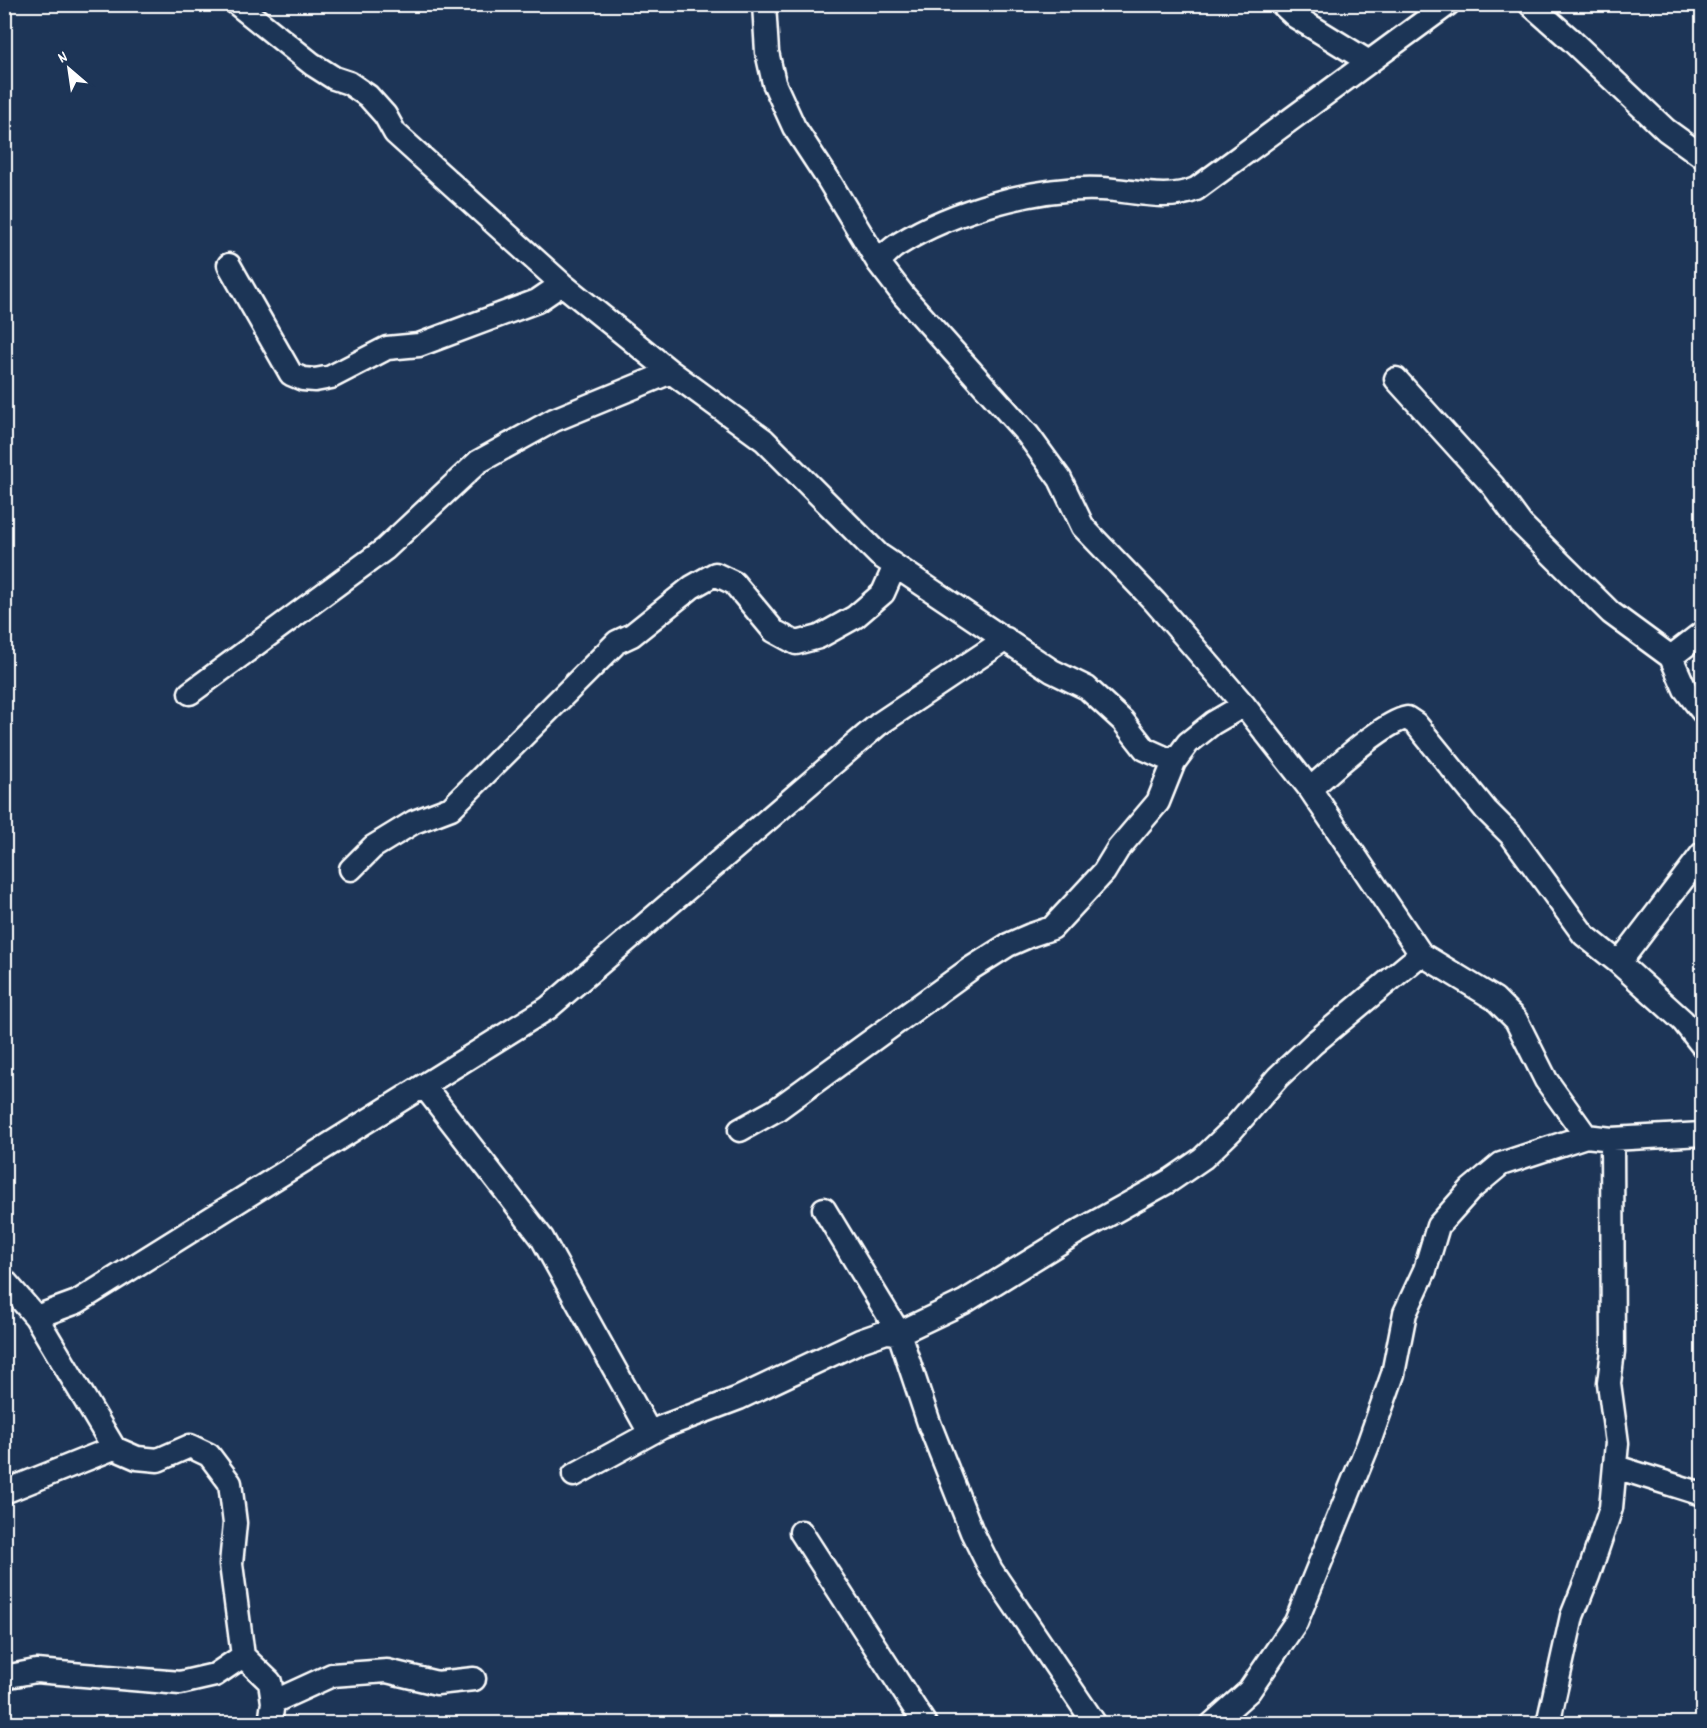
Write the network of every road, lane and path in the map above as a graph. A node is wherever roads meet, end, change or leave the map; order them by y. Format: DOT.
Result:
graph roads {
  1 [pos="237,4"];
  2 [pos="764,4"];
  3 [pos="1282,4"];
  4 [pos="1448,4"];
  5 [pos="1530,4"];
  6 [pos="1369,62"];
  7 [pos="1702,156"];
  8 [pos="878,262"];
  9 [pos="229,265"];
  10 [pos="562,284"];
  11 [pos="671,372"];
  12 [pos="1396,378"];
  13 [pos="895,566"];
  14 [pos="1702,633"];
  15 [pos="1006,639"];
  16 [pos="1671,657"];
  17 [pos="190,693"];
  18 [pos="1244,705"];
  19 [pos="1702,711"];
  20 [pos="1174,762"];
  21 [pos="1310,789"];
  22 [pos="1702,854"];
  23 [pos="351,869"];
  24 [pos="1421,954"];
  25 [pos="1620,963"];
  26 [pos="1702,1045"];
  27 [pos="424,1086"];
  28 [pos="740,1130"];
  29 [pos="1702,1134"];
  30 [pos="1586,1136"];
  31 [pos="1612,1139"];
  32 [pos="824,1209"];
  33 [pos="4,1280"];
  34 [pos="36,1317"];
  35 [pos="899,1333"];
  36 [pos="650,1433"];
  37 [pos="114,1448"];
  38 [pos="1616,1467"];
  39 [pos="574,1475"];
  40 [pos="4,1492"];
  41 [pos="1702,1494"];
  42 [pos="801,1532"];
  43 [pos="243,1656"];
  44 [pos="4,1677"];
  45 [pos="474,1679"];
  46 [pos="271,1713"];
  47 [pos="924,1724"];
  48 [pos="1095,1724"];
  49 [pos="1212,1724"];
  50 [pos="1548,1724"];
  1 -- 10 [label="street"];
  2 -- 8 [label="street"];
  3 -- 6 [label="street"];
  4 -- 6 [label="street"];
  5 -- 7 [label="street"];
  6 -- 8 [label="street"];
  8 -- 18 [label="street"];
  9 -- 10 [label="street"];
  10 -- 11 [label="street"];
  11 -- 13 [label="street"];
  11 -- 17 [label="street"];
  12 -- 16 [label="street"];
  13 -- 15 [label="street"];
  13 -- 23 [label="street"];
  14 -- 16 [label="street"];
  15 -- 20 [label="street"];
  15 -- 27 [label="street"];
  16 -- 19 [label="street"];
  18 -- 20 [label="street"];
  18 -- 21 [label="street"];
  20 -- 28 [label="street"];
  21 -- 24 [label="street"];
  21 -- 25 [label="street"];
  22 -- 25 [label="street"];
  24 -- 30 [label="street"];
  24 -- 35 [label="street"];
  25 -- 26 [label="street"];
  27 -- 34 [label="street"];
  27 -- 36 [label="street"];
  29 -- 31 [label="street"];
  30 -- 31 [label="street"];
  30 -- 49 [label="street"];
  31 -- 38 [label="street"];
  32 -- 35 [label="street"];
  33 -- 34 [label="street"];
  34 -- 37 [label="street"];
  35 -- 36 [label="street"];
  35 -- 48 [label="street"];
  36 -- 39 [label="street"];
  37 -- 40 [label="street"];
  37 -- 43 [label="street"];
  38 -- 41 [label="street"];
  38 -- 50 [label="street"];
  42 -- 47 [label="street"];
  43 -- 44 [label="street"];
  43 -- 46 [label="street"];
  45 -- 46 [label="street"];
}
